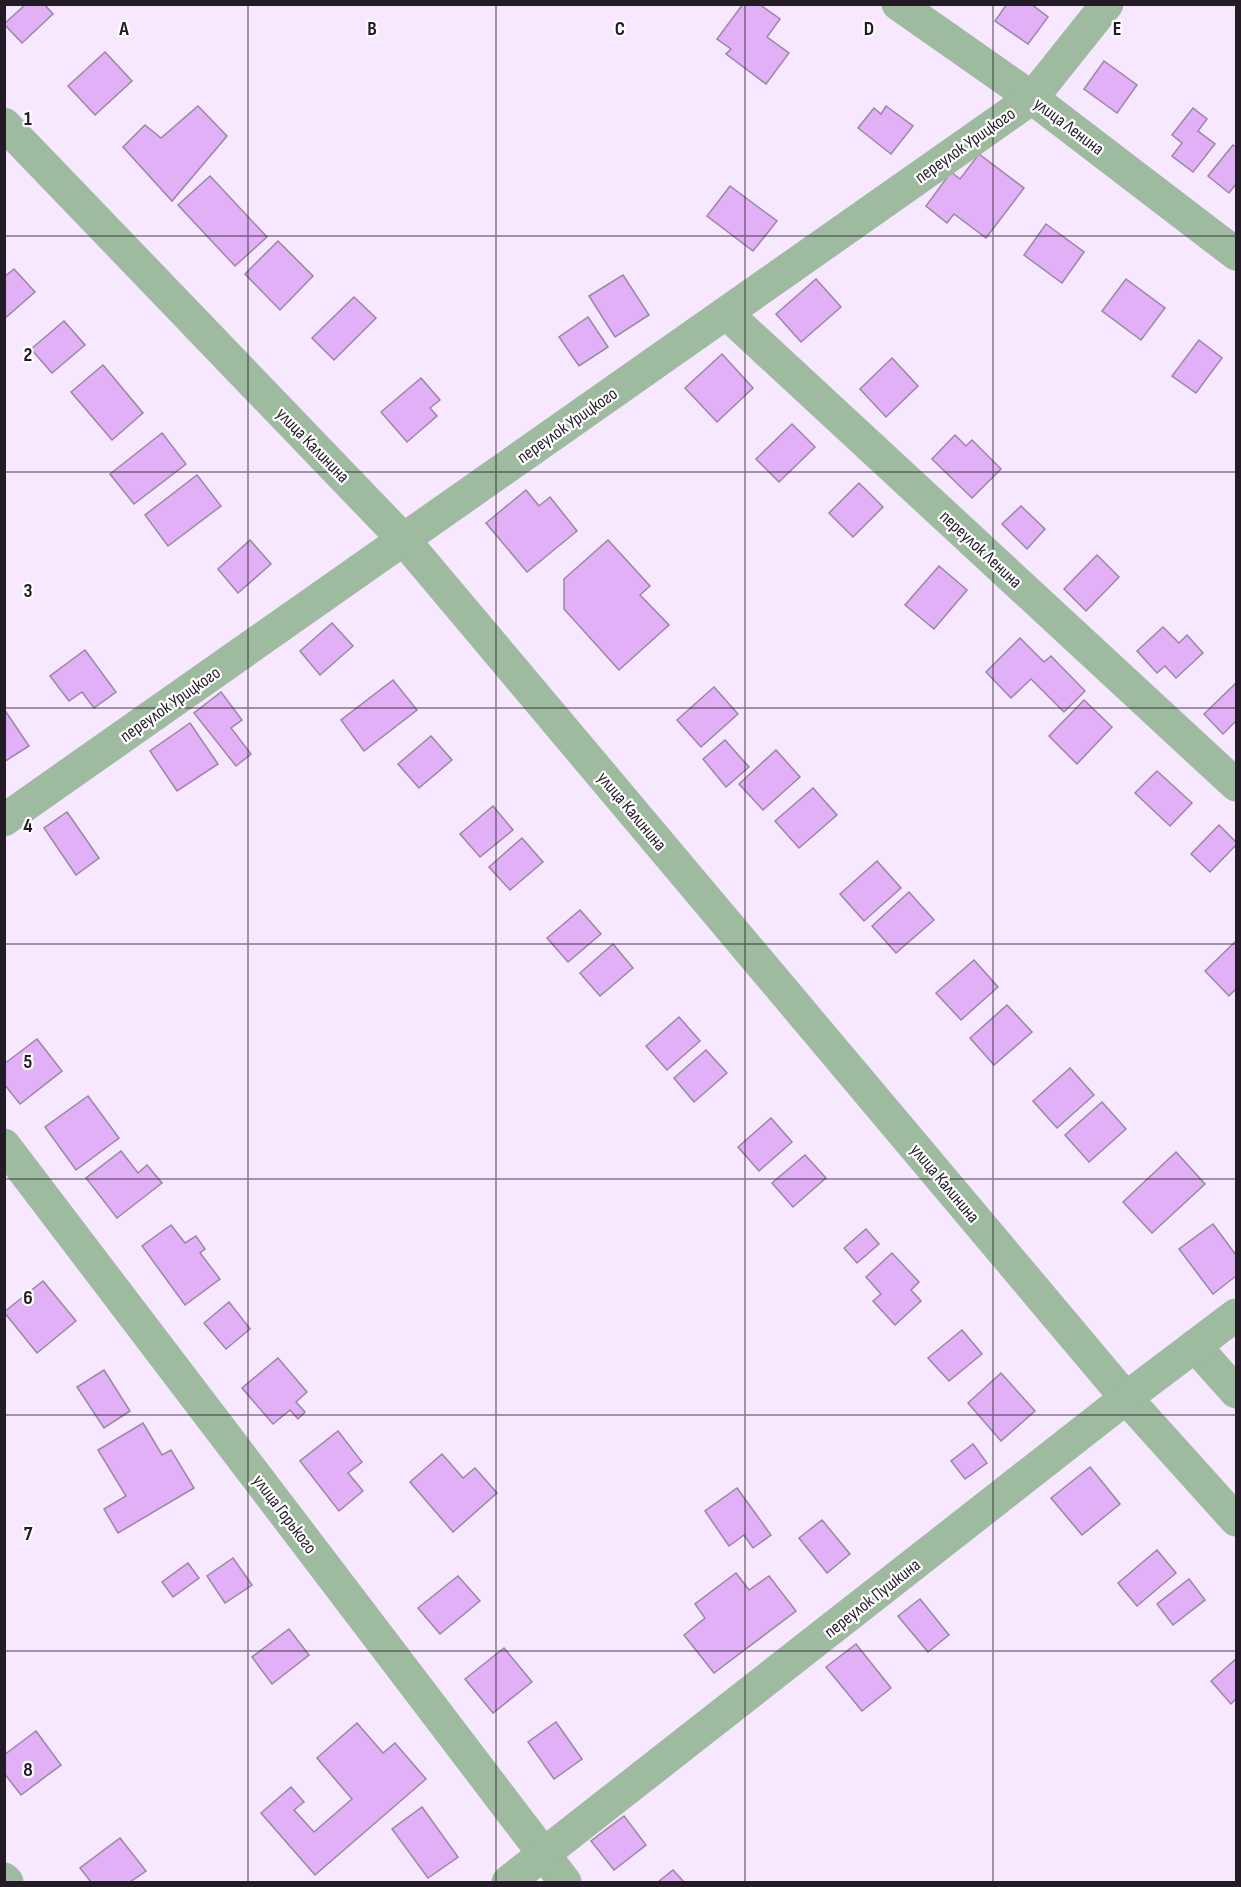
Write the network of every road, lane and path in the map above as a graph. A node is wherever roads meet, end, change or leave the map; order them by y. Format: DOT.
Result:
graph roads {
  1 [pos="898,4"];
  2 [pos="1107,4"];
  3 [pos="1032,98"];
  4 [pos="4,124"];
  5 [pos="1236,254"];
  6 [pos="726,313"];
  7 [pos="404,540"];
  8 [pos="1236,785"];
  9 [pos="4,820"];
  10 [pos="4,1144"];
  11 [pos="1236,1315"];
  12 [pos="1195,1346"];
  13 [pos="1236,1392"];
  14 [pos="1126,1398"];
  15 [pos="1236,1520"];
  16 [pos="544,1856"];
  17 [pos="4,1879"];
  18 [pos="8,1882"];
  19 [pos="508,1882"];
  20 [pos="565,1882"];
  1 -- 3 [label="street, улица Ленина"];
  2 -- 3 [label="street, переулок Урицкого"];
  3 -- 5 [label="street, улица Ленина"];
  3 -- 6 [label="street, переулок Урицкого"];
  4 -- 7 [label="street, улица Калинина"];
  6 -- 7 [label="street, переулок Урицкого"];
  6 -- 8 [label="street, переулок Ленина"];
  7 -- 9 [label="street, переулок Урицкого"];
  7 -- 14 [label="street, улица Калинина"];
  10 -- 16 [label="street, улица Горького"];
  11 -- 12 [label="street, переулок Пушкина"];
  12 -- 13 [label="street"];
  12 -- 14 [label="street, переулок Пушкина"];
  14 -- 15 [label="street, улица Калинина"];
  14 -- 16 [label="street, переулок Пушкина"];
  16 -- 19 [label="street, переулок Пушкина"];
  16 -- 20 [label="street, улица Горького"];
  17 -- 18 [label="street"];
}
